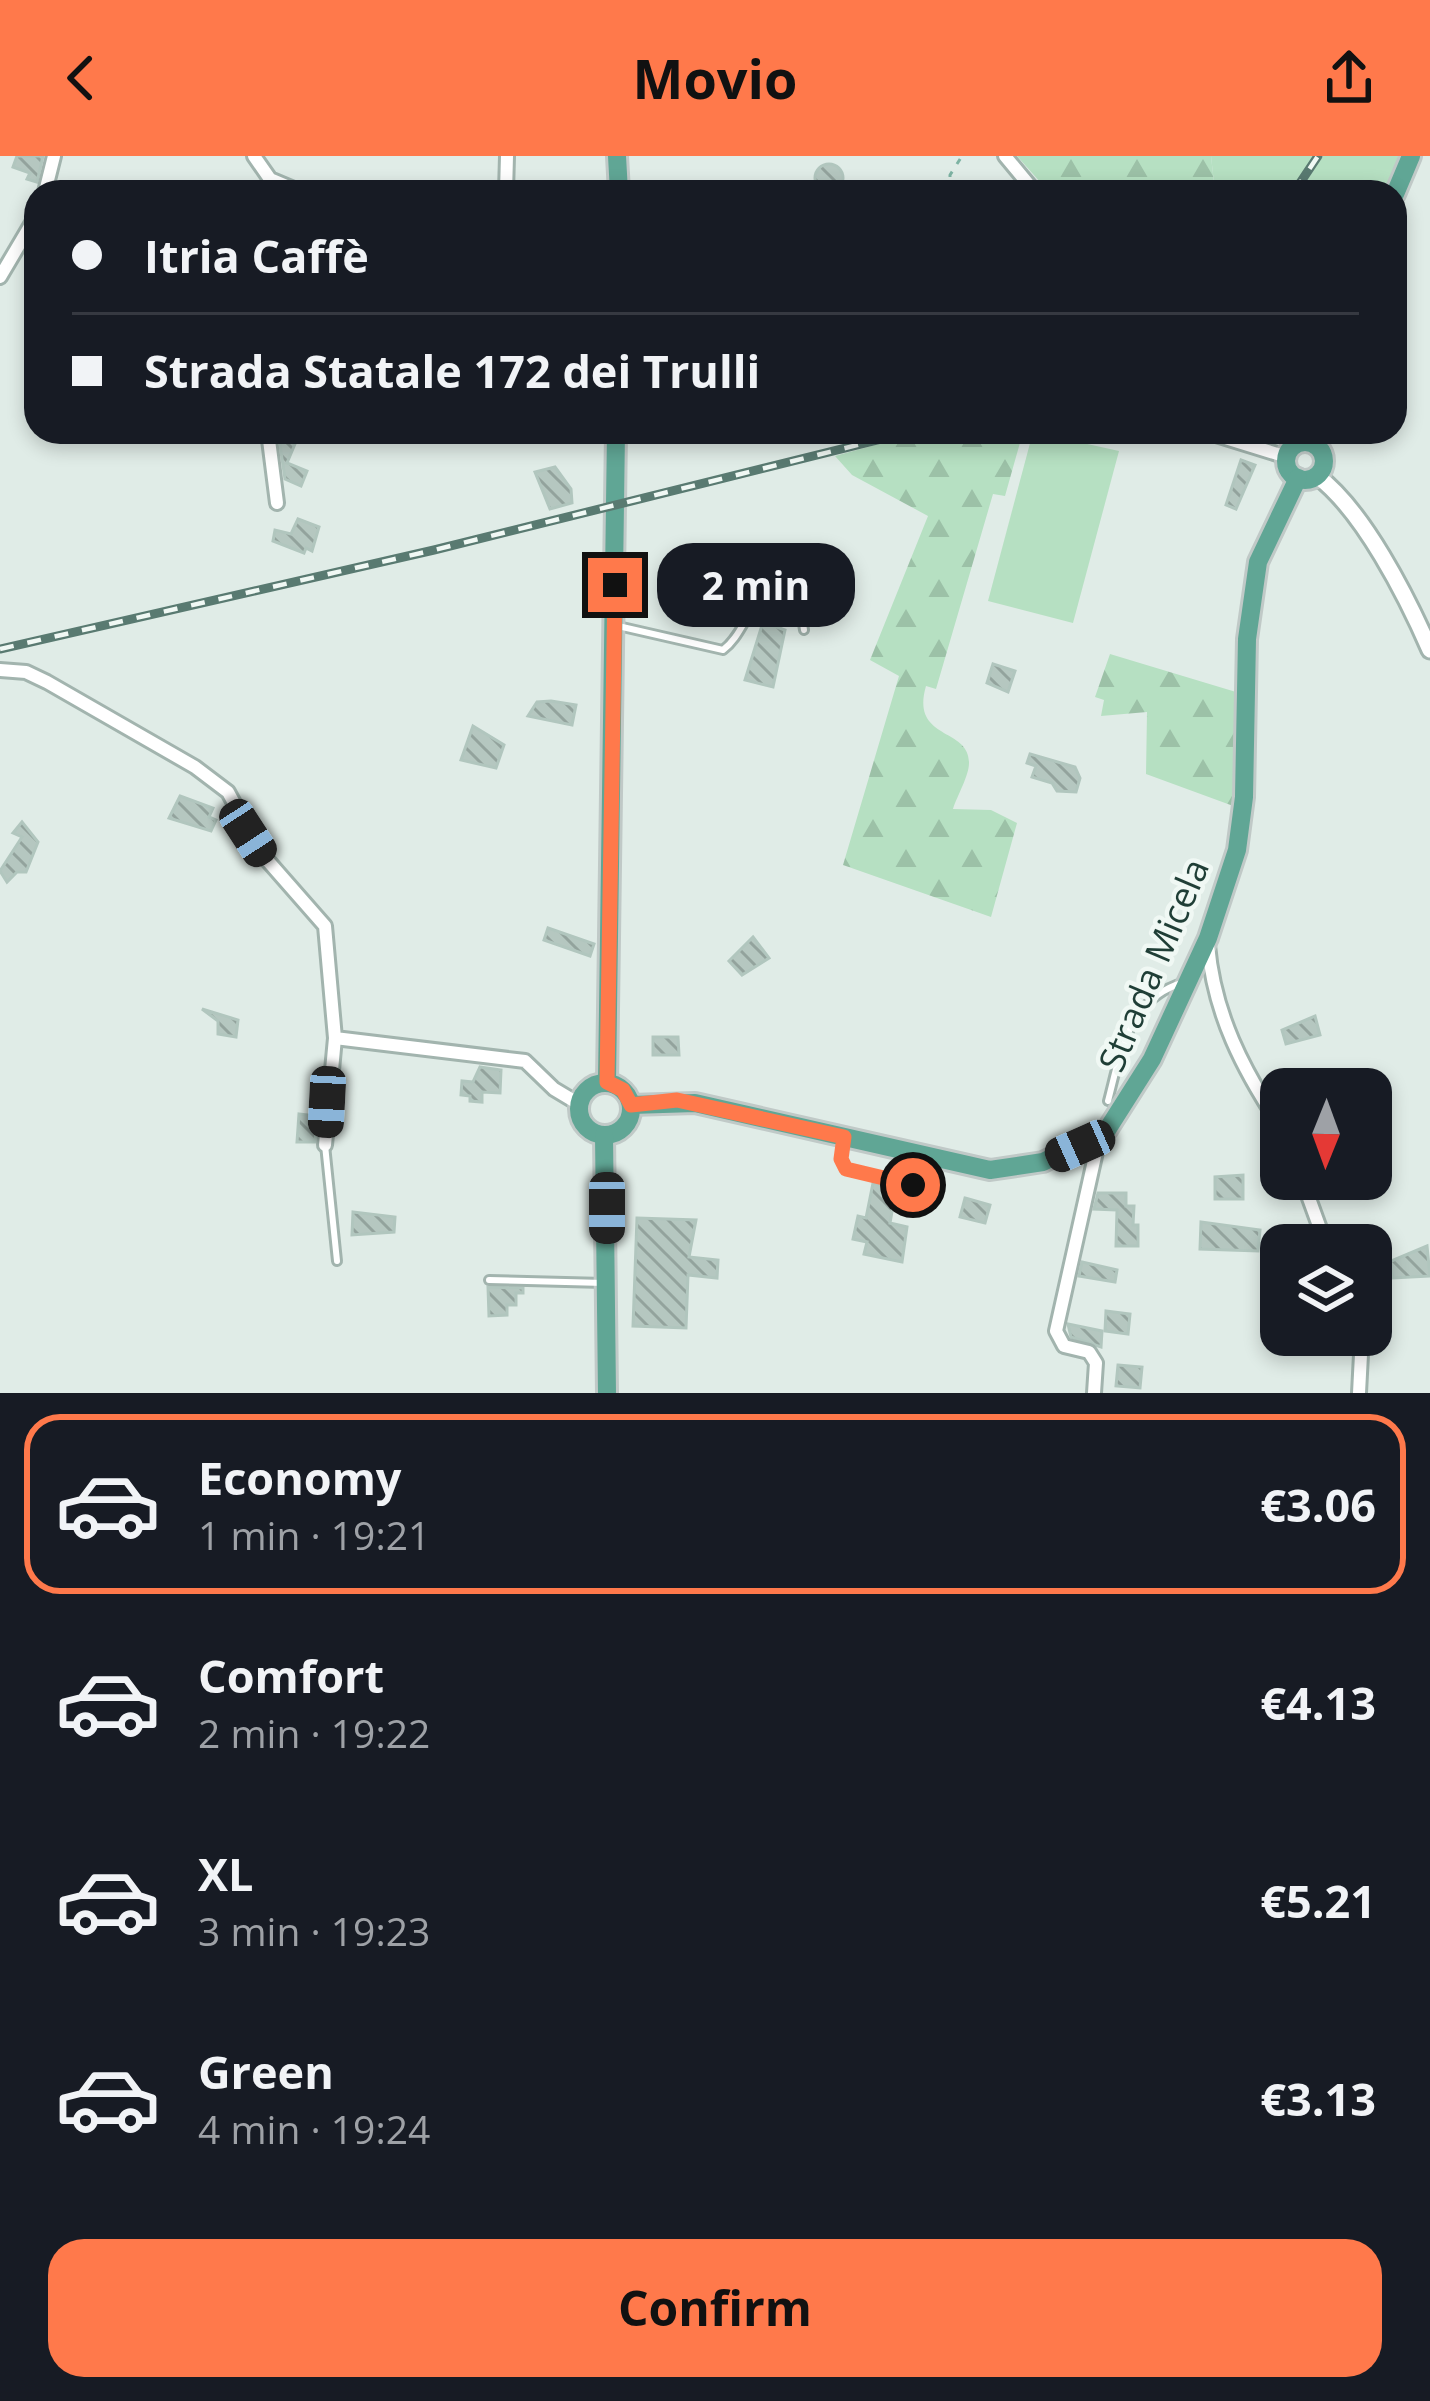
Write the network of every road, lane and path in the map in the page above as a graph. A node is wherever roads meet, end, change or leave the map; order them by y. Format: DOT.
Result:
graph roads {
  1 [pos="254,156"];
  2 [pos="1005,156"];
  3 [pos="272,180"];
  4 [pos="1025,180"];
  5 [pos="24,236"];
  6 [pos="0,277"];
  7 [pos="270,444"];
  8 [pos="616,444"];
  9 [pos="1245,444"];
  10 [pos="1297,444"];
  11 [pos="1314,444"];
  12 [pos="1287,457"];
  13 [pos="1307,477"];
  14 [pos="277,503"];
  15 [pos="615,625"];
  16 [pos="804,629"];
  17 [pos="1430,650"];
  18 [pos="0,670"];
  19 [pos="1208,938"];
  20 [pos="1188,980"];
  21 [pos="335,1038"];
  22 [pos="607,1082"];
  23 [pos="1260,1093"];
  24 [pos="1108,1101"];
  25 [pos="579,1104"];
  26 [pos="631,1105"];
  27 [pos="1100,1134"];
  28 [pos="604,1135"];
  29 [pos="844,1137"];
  30 [pos="325,1145"];
  31 [pos="927,1157"];
  32 [pos="338,1261"];
  33 [pos="489,1280"];
  34 [pos="608,1283"];
  35 [pos="1361,1356"];
  36 [pos="607,1393"];
  37 [pos="1094,1393"];
  38 [pos="1360,1393"];
  1 -- 3 [label="street"];
  2 -- 4 [label="street"];
  5 -- 6 [label="street"];
  7 -- 14 [label="street"];
  8 -- 15 [label="main road"];
  9 -- 12 [label="street"];
  10 -- 12 [label="main road"];
  11 -- 13 [label="main road"];
  12 -- 13 [label="main road"];
  13 -- 17 [label="street"];
  13 -- 19 [label="main road, Strada Micela"];
  15 -- 16 [label="lane"];
  15 -- 22 [label="main road"];
  18 -- 21 [label="street"];
  19 -- 20 [label="main road, Strada Micela"];
  19 -- 23 [label="street"];
  20 -- 24 [label="lane"];
  20 -- 27 [label="main road, Strada Micela"];
  21 -- 25 [label="street"];
  21 -- 30 [label="street"];
  22 -- 25 [label="main road"];
  22 -- 26 [label="main road"];
  25 -- 28 [label="main road"];
  26 -- 28 [label="main road"];
  26 -- 29 [label="main road, Strada Micela"];
  27 -- 31 [label="main road, Strada Micela"];
  27 -- 37 [label="street"];
  28 -- 34 [label="main road"];
  29 -- 31 [label="main road, Strada Micela"];
  29 -- 31 [label="lane"];
  30 -- 32 [label="lane"];
  33 -- 34 [label="lane"];
  34 -- 36 [label="main road"];
  35 -- 38 [label="street"];
}
